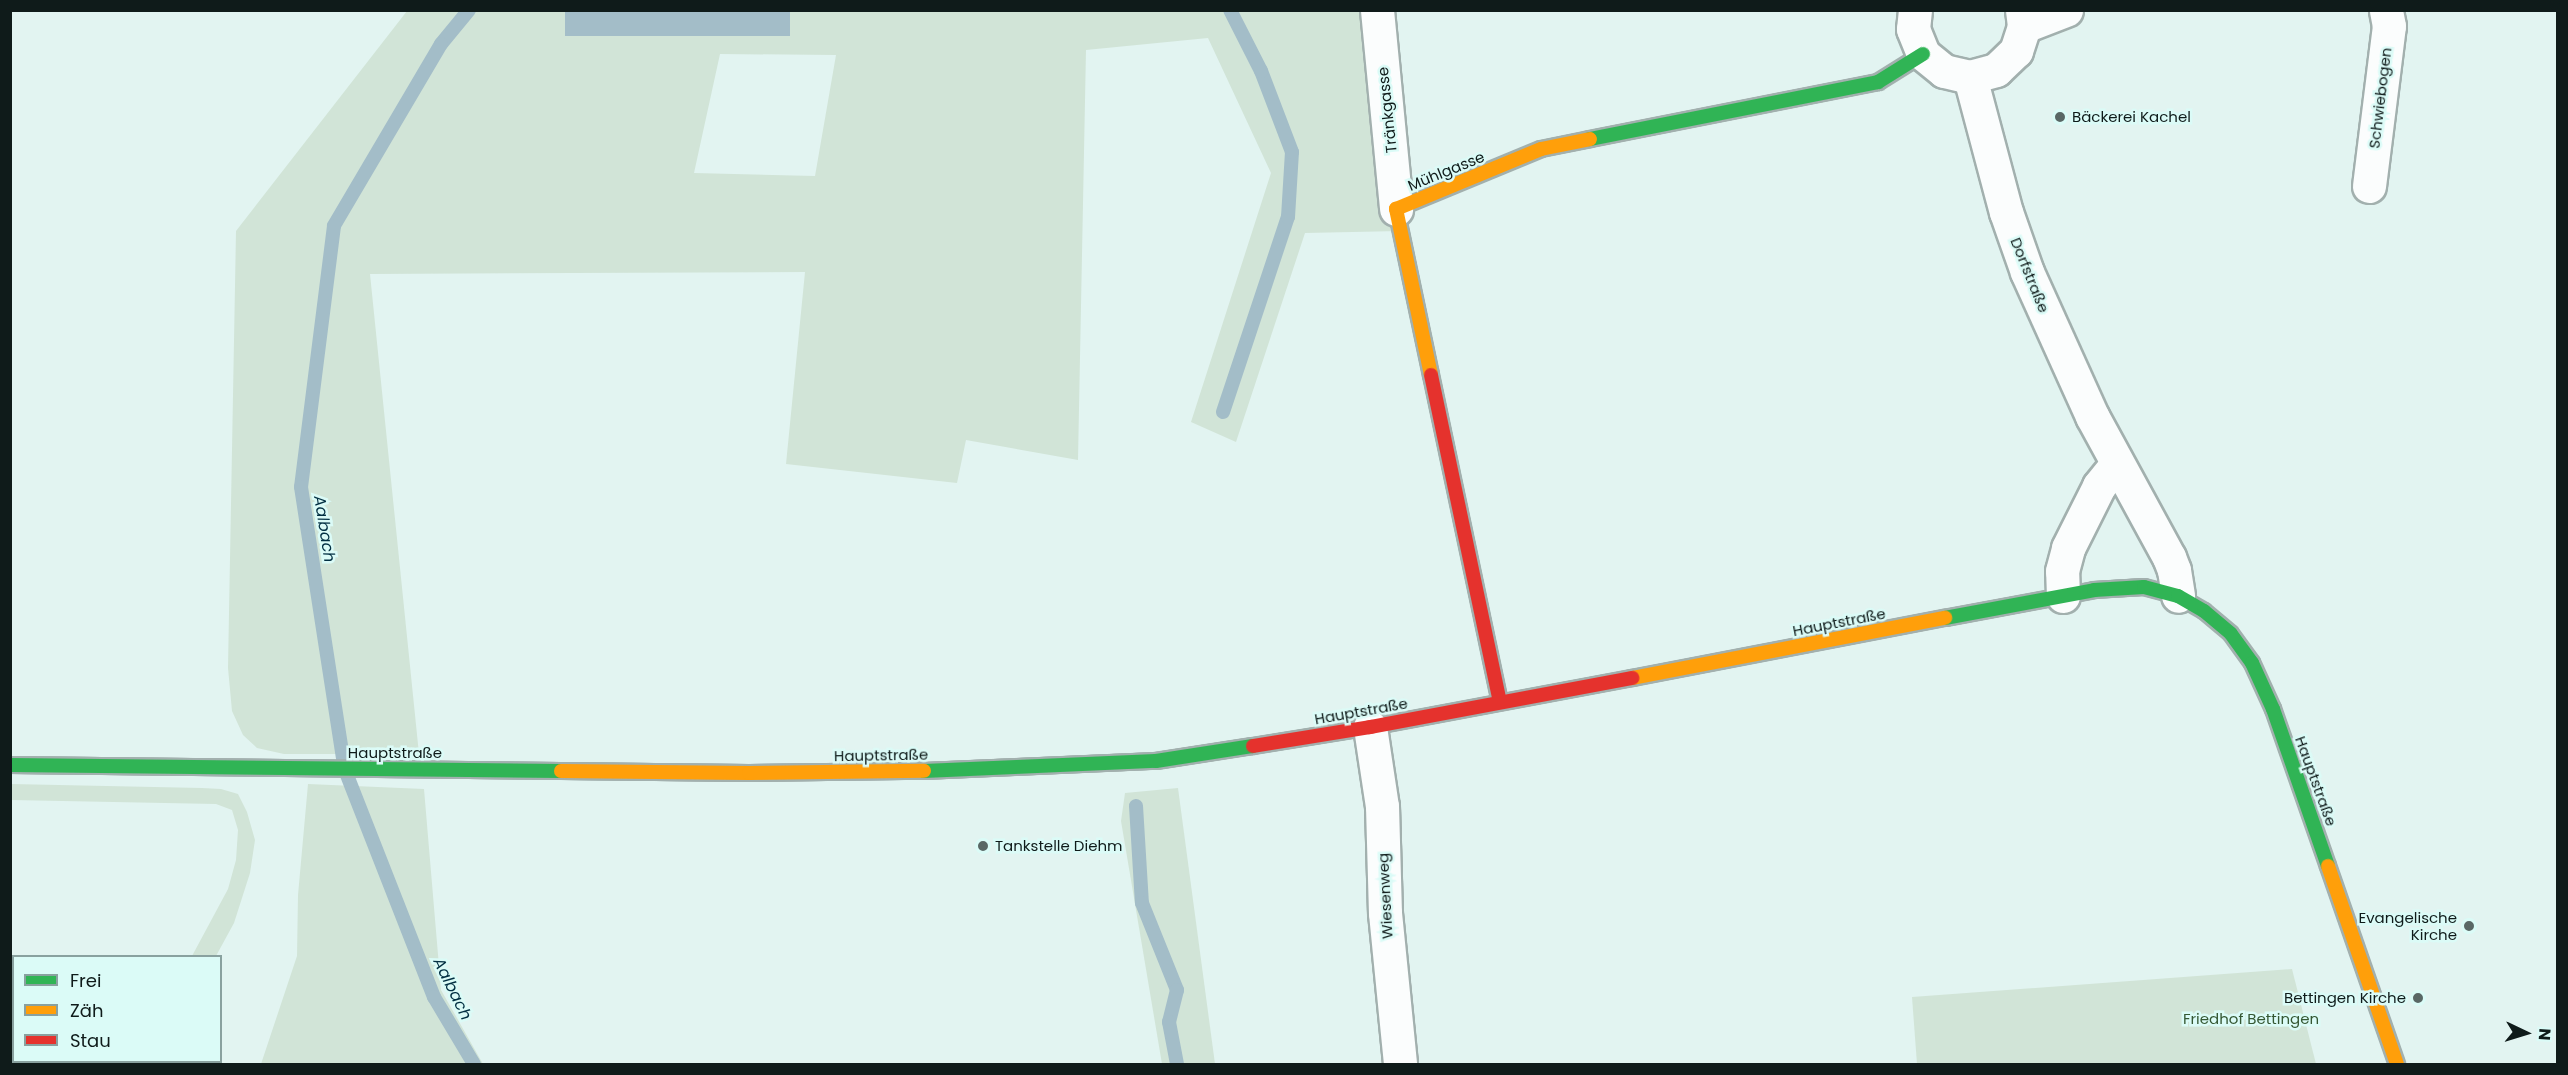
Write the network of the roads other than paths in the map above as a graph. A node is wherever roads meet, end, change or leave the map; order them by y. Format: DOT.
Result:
graph roads {
  1 [pos="1377,10"];
  2 [pos="1914,10"];
  3 [pos="2066,10"];
  4 [pos="2386,10"];
  5 [pos="2023,18"];
  6 [pos="1923,54"];
  7 [pos="1970,77"];
  8 [pos="2368,186"];
  9 [pos="1396,209"];
  10 [pos="2117,464"];
  11 [pos="2062,596"];
  12 [pos="2178,596"];
  13 [pos="1500,702"];
  14 [pos="1370,727"];
  15 [pos="10,765"];
  16 [pos="1400,1065"];
  17 [pos="2397,1065"];
  1 -- 9 [label="street, Tränkgasse"];
  2 -- 6 [label="street"];
  3 -- 5 [label="street"];
  4 -- 8 [label="street, Schwiebogen"];
  5 -- 7 [label="street"];
  6 -- 7 [label="street"];
  6 -- 9 [label="street, Mühlgasse"];
  7 -- 10 [label="street, Dorfstraße"];
  9 -- 13 [label="street, Mühlgasse"];
  10 -- 11 [label="street"];
  10 -- 12 [label="street, Dorfstraße"];
  11 -- 12 [label="street, Hauptstraße"];
  11 -- 13 [label="street, Hauptstraße"];
  12 -- 17 [label="street, Hauptstraße"];
  13 -- 14 [label="street, Hauptstraße"];
  14 -- 15 [label="street, Hauptstraße"];
  14 -- 16 [label="street, Wiesenweg"];
}
